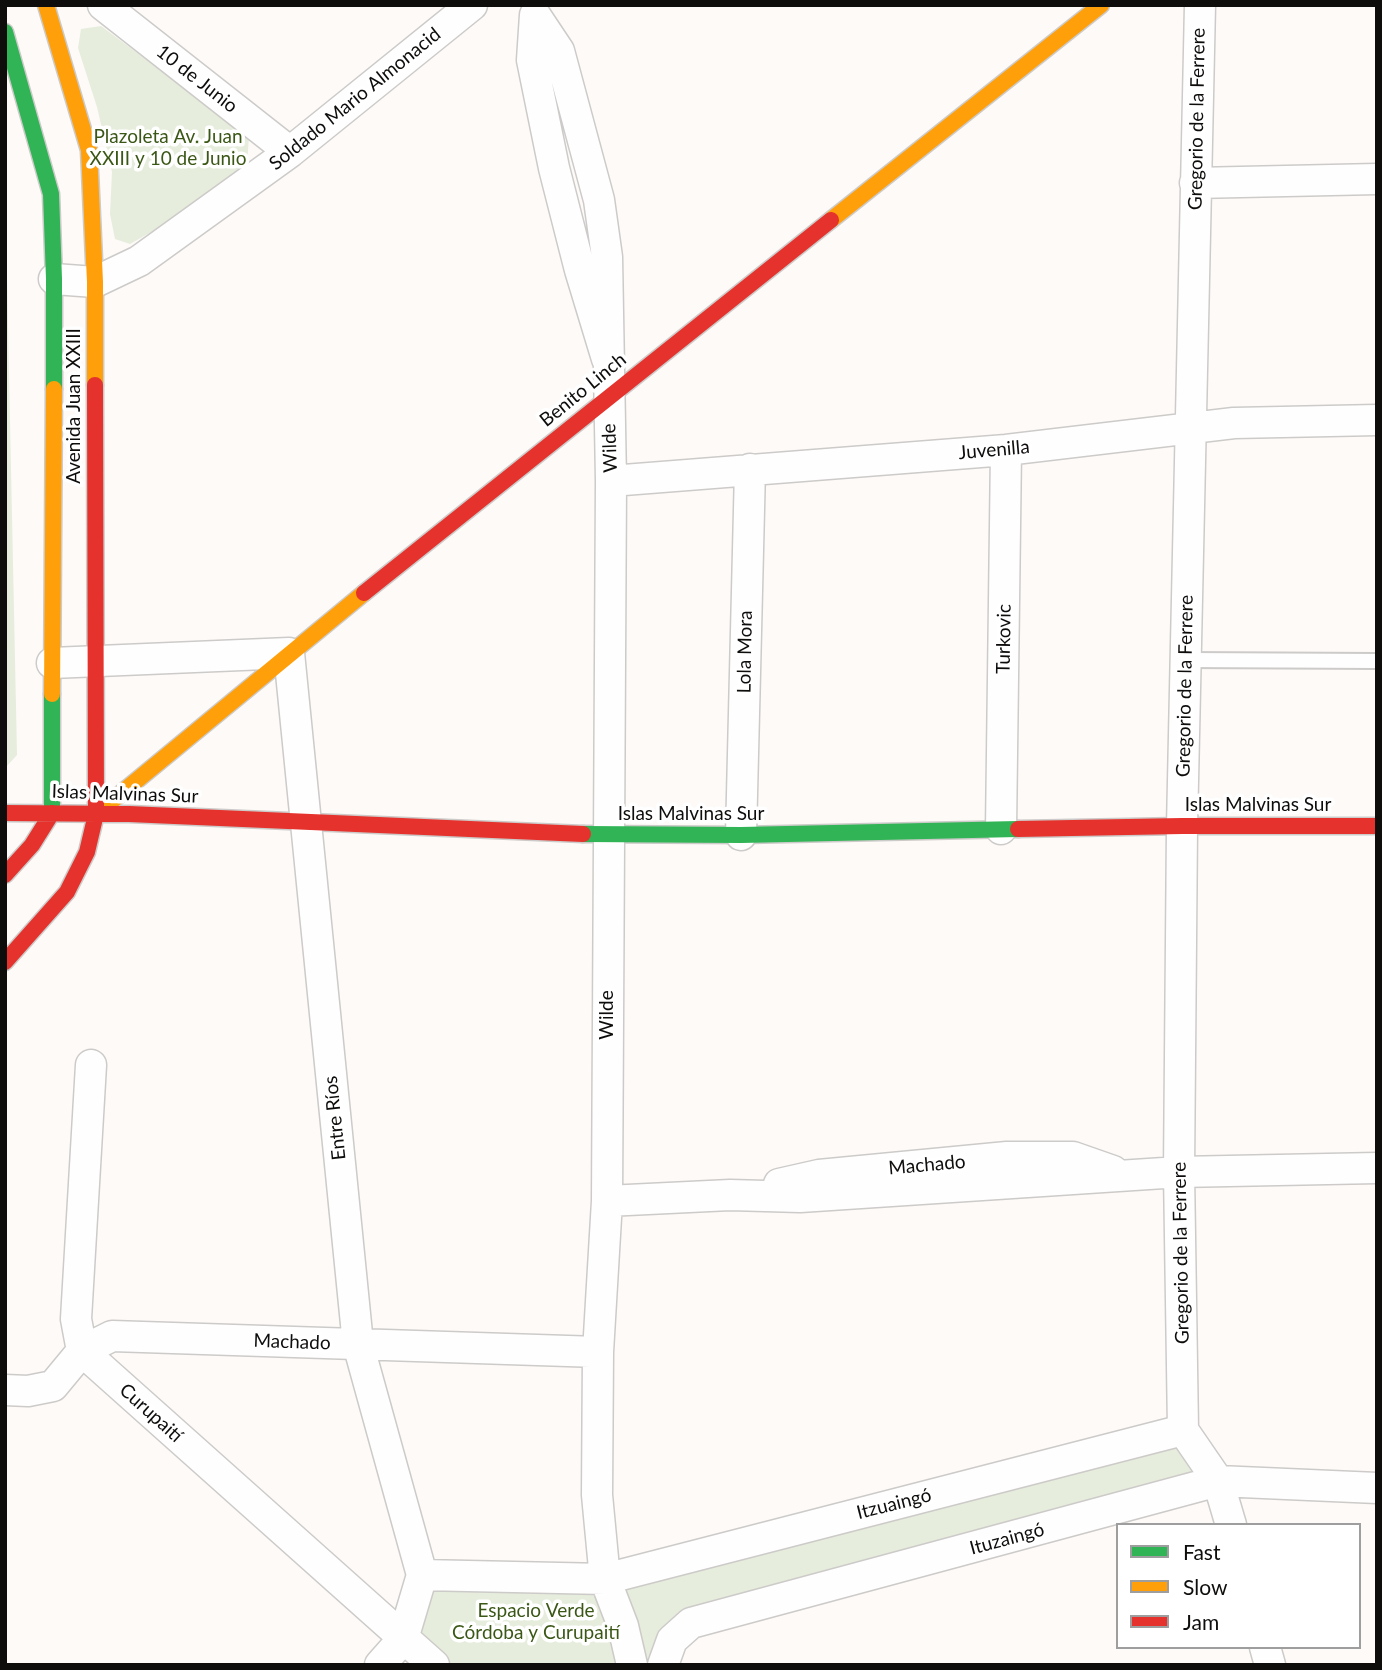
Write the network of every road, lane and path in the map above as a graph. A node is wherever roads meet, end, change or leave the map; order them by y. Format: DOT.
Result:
graph roads {
  1 [pos="46,5"];
  2 [pos="103,5"];
  3 [pos="472,5"];
  4 [pos="1101,5"];
  5 [pos="1200,5"];
  6 [pos="534,10"];
  7 [pos="5,32"];
  8 [pos="290,152"];
  9 [pos="1377,179"];
  10 [pos="1195,183"];
  11 [pos="54,279"];
  12 [pos="95,282"];
  13 [pos="608,397"];
  14 [pos="1377,419"];
  15 [pos="1191,430"];
  16 [pos="1006,450"];
  17 [pos="750,469"];
  18 [pos="611,481"];
  19 [pos="289,653"];
  20 [pos="1186,660"];
  21 [pos="96,661"];
  22 [pos="1377,661"];
  23 [pos="52,663"];
  24 [pos="5,813"];
  25 [pos="52,813"];
  26 [pos="96,814"];
  27 [pos="304,822"];
  28 [pos="1182,826"];
  29 [pos="1377,826"];
  30 [pos="1001,829"];
  31 [pos="607,835"];
  32 [pos="741,835"];
  33 [pos="5,875"];
  34 [pos="5,962"];
  35 [pos="91,1065"];
  36 [pos="1377,1168"];
  37 [pos="1179,1172"];
  38 [pos="607,1201"];
  39 [pos="358,1344"];
  40 [pos="82,1351"];
  41 [pos="598,1352"];
  42 [pos="5,1390"];
  43 [pos="1182,1430"];
  44 [pos="1218,1482"];
  45 [pos="1377,1488"];
  46 [pos="1230,1523"];
  47 [pos="422,1575"];
  48 [pos="604,1578"];
  49 [pos="403,1639"];
  50 [pos="380,1665"];
  51 [pos="434,1665"];
  52 [pos="632,1665"];
  53 [pos="663,1665"];
  1 -- 12 [label="street, Avenida Juan XXIII"];
  2 -- 8 [label="street, 10 de Junio"];
  3 -- 8 [label="street, Soldado Mario Almonacid"];
  4 -- 13 [label="street, Benito Linch"];
  5 -- 10 [label="street, Gregorio de la Ferrere"];
  6 -- 13 [label="street, Wilde"];
  7 -- 11 [label="street, Avenida Juan XXIII"];
  8 -- 12 [label="street, Soldado Mario Almonacid"];
  9 -- 10 [label="street"];
  10 -- 15 [label="street, Gregorio de la Ferrere"];
  11 -- 12 [label="street, Soldado Mario Almonacid"];
  11 -- 23 [label="street, Avenida Juan XXIII"];
  12 -- 21 [label="street, Avenida Juan XXIII"];
  13 -- 18 [label="street, Wilde"];
  13 -- 19 [label="street, Benito Linch"];
  14 -- 15 [label="street, Juvenilla"];
  15 -- 16 [label="street, Juvenilla"];
  15 -- 20 [label="street, Gregorio de la Ferrere"];
  16 -- 17 [label="street, Juvenilla"];
  16 -- 30 [label="street, Turkovic"];
  17 -- 18 [label="street, Juvenilla"];
  17 -- 32 [label="street, Lola Mora"];
  18 -- 31 [label="street, Wilde"];
  19 -- 21 [label="street"];
  19 -- 26 [label="street, Benito Linch"];
  19 -- 27 [label="street, Entre Ríos"];
  20 -- 22 [label="lane"];
  20 -- 28 [label="street, Gregorio de la Ferrere"];
  21 -- 23 [label="street"];
  21 -- 26 [label="street, Avenida Juan XXIII"];
  23 -- 25 [label="street, Avenida Juan XXIII"];
  24 -- 25 [label="street, Islas Malvinas Sur"];
  25 -- 26 [label="street, Islas Malvinas Sur"];
  25 -- 33 [label="street"];
  26 -- 27 [label="street, Islas Malvinas Sur"];
  26 -- 34 [label="street, Avenida Juan XXIII"];
  27 -- 31 [label="street, Islas Malvinas Sur"];
  27 -- 39 [label="street, Entre Ríos"];
  28 -- 29 [label="street, Islas Malvinas Sur"];
  28 -- 30 [label="street, Islas Malvinas Sur"];
  28 -- 37 [label="street, Gregorio de la Ferrere"];
  30 -- 32 [label="street, Islas Malvinas Sur"];
  31 -- 32 [label="street, Islas Malvinas Sur"];
  31 -- 38 [label="street, Wilde"];
  35 -- 40 [label="street"];
  36 -- 37 [label="street, Machado"];
  37 -- 38 [label="street, Machado"];
  37 -- 43 [label="street, Gregorio de la Ferrere"];
  38 -- 41 [label="street, Wilde"];
  39 -- 40 [label="street, Machado"];
  39 -- 41 [label="street, Machado"];
  39 -- 47 [label="street, Entre Ríos"];
  40 -- 42 [label="street, Machado"];
  40 -- 49 [label="street, Curupaití"];
  41 -- 48 [label="street, Wilde"];
  43 -- 44 [label="street"];
  43 -- 48 [label="street, Itzuaingó"];
  44 -- 45 [label="street, Ituzaingó"];
  44 -- 46 [label="street"];
  44 -- 53 [label="street, Ituzaingó"];
  47 -- 48 [label="street"];
  47 -- 49 [label="street"];
  48 -- 52 [label="street, Wilde"];
  49 -- 50 [label="street"];
  49 -- 51 [label="street, Curupaití"];
}
